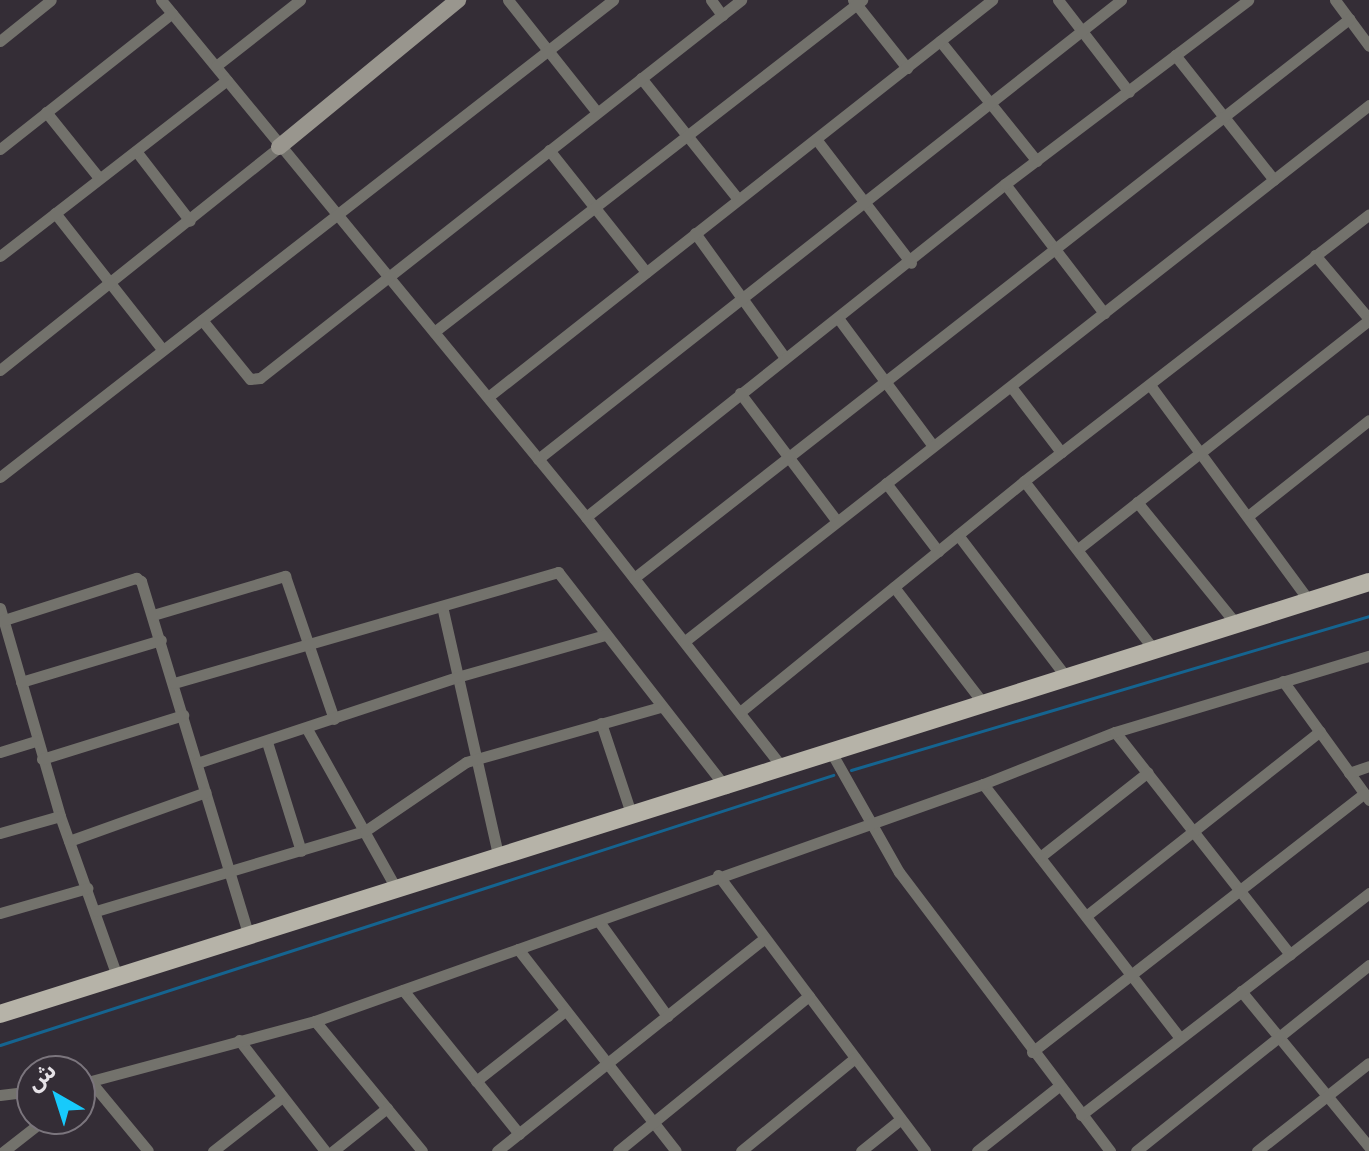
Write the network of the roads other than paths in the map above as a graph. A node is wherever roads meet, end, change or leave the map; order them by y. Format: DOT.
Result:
graph roads {
  1 [pos="51,0"];
  2 [pos="161,0"];
  3 [pos="300,0"];
  4 [pos="458,0"];
  5 [pos="508,0"];
  6 [pos="613,0"];
  7 [pos="711,0"];
  8 [pos="741,0"];
  9 [pos="992,0"];
  10 [pos="1058,0"];
  11 [pos="1121,0"];
  12 [pos="1248,0"];
  13 [pos="1335,0"];
  14 [pos="857,2"];
  15 [pos="172,13"];
  16 [pos="722,15"];
  17 [pos="1349,19"];
  18 [pos="1083,31"];
  19 [pos="0,41"];
  20 [pos="940,41"];
  21 [pos="1369,46"];
  22 [pos="550,51"];
  23 [pos="1175,55"];
  24 [pos="216,66"];
  25 [pos="907,68"];
  26 [pos="641,78"];
  27 [pos="227,80"];
  28 [pos="1129,92"];
  29 [pos="990,103"];
  30 [pos="1369,105"];
  31 [pos="596,111"];
  32 [pos="46,112"];
  33 [pos="1224,116"];
  34 [pos="0,133"];
  35 [pos="686,135"];
  36 [pos="816,139"];
  37 [pos="4,146"];
  38 [pos="279,147"];
  39 [pos="549,150"];
  40 [pos="136,151"];
  41 [pos="1037,161"];
  42 [pos="99,178"];
  43 [pos="1274,180"];
  44 [pos="1005,184"];
  45 [pos="738,199"];
  46 [pos="864,202"];
  47 [pos="594,207"];
  48 [pos="55,213"];
  49 [pos="335,213"];
  50 [pos="1369,214"];
  51 [pos="190,221"];
  52 [pos="695,233"];
  53 [pos="1056,252"];
  54 [pos="1315,255"];
  55 [pos="0,256"];
  56 [pos="911,263"];
  57 [pos="646,272"];
  58 [pos="387,279"];
  59 [pos="111,284"];
  60 [pos="741,297"];
  61 [pos="1104,313"];
  62 [pos="838,318"];
  63 [pos="1369,319"];
  64 [pos="202,320"];
  65 [pos="434,332"];
  66 [pos="163,350"];
  67 [pos="785,358"];
  68 [pos="0,370"];
  69 [pos="883,383"];
  70 [pos="1150,385"];
  71 [pos="1012,388"];
  72 [pos="740,393"];
  73 [pos="488,397"];
  74 [pos="1369,420"];
  75 [pos="933,446"];
  76 [pos="1202,451"];
  77 [pos="1061,452"];
  78 [pos="789,458"];
  79 [pos="538,459"];
  80 [pos="0,477"];
  81 [pos="1024,481"];
  82 [pos="886,483"];
  83 [pos="1137,502"];
  84 [pos="1248,516"];
  85 [pos="586,517"];
  86 [pos="836,520"];
  87 [pos="958,535"];
  88 [pos="1078,549"];
  89 [pos="938,551"];
  90 [pos="634,578"];
  91 [pos="1369,582"];
  92 [pos="894,587"];
  93 [pos="1309,601"];
  94 [pos="442,606"];
  95 [pos="2,614"];
  96 [pos="153,615"];
  97 [pos="1236,624"];
  98 [pos="605,635"];
  99 [pos="161,640"];
  100 [pos="685,641"];
  101 [pos="312,644"];
  102 [pos="1154,650"];
  103 [pos="1369,656"];
  104 [pos="15,660"];
  105 [pos="0,665"];
  106 [pos="457,677"];
  107 [pos="1066,677"];
  108 [pos="1283,681"];
  109 [pos="21,682"];
  110 [pos="174,683"];
  111 [pos="983,703"];
  112 [pos="660,707"];
  113 [pos="740,712"];
  114 [pos="183,715"];
  115 [pos="334,719"];
  116 [pos="601,723"];
  117 [pos="307,729"];
  118 [pos="1320,731"];
  119 [pos="1115,732"];
  120 [pos="37,741"];
  121 [pos="267,742"];
  122 [pos="0,752"];
  123 [pos="831,752"];
  124 [pos="42,759"];
  125 [pos="474,760"];
  126 [pos="197,763"];
  127 [pos="1369,766"];
  128 [pos="782,767"];
  129 [pos="1148,772"];
  130 [pos="1349,773"];
  131 [pos="983,784"];
  132 [pos="726,788"];
  133 [pos="206,792"];
  134 [pos="1367,797"];
  135 [pos="631,813"];
  136 [pos="60,816"];
  137 [pos="869,824"];
  138 [pos="1191,829"];
  139 [pos="365,831"];
  140 [pos="0,833"];
  141 [pos="69,841"];
  142 [pos="301,851"];
  143 [pos="498,855"];
  144 [pos="1040,857"];
  145 [pos="230,870"];
  146 [pos="718,875"];
  147 [pos="87,888"];
  148 [pos="396,888"];
  149 [pos="1240,891"];
  150 [pos="1369,893"];
  151 [pos="96,911"];
  152 [pos="0,913"];
  153 [pos="1086,916"];
  154 [pos="600,923"];
  155 [pos="248,934"];
  156 [pos="765,938"];
  157 [pos="518,949"];
  158 [pos="1290,954"];
  159 [pos="1369,965"];
  160 [pos="1131,975"];
  161 [pos="117,976"];
  162 [pos="403,990"];
  163 [pos="1241,991"];
  164 [pos="809,996"];
  165 [pos="565,1011"];
  166 [pos="0,1014"];
  167 [pos="667,1016"];
  168 [pos="315,1021"];
  169 [pos="1179,1037"];
  170 [pos="1277,1037"];
  171 [pos="239,1040"];
  172 [pos="1032,1052"];
  173 [pos="855,1058"];
  174 [pos="1369,1063"];
  175 [pos="605,1065"];
  176 [pos="96,1080"];
  177 [pos="476,1081"];
  178 [pos="1059,1086"];
  179 [pos="96,1095"];
  180 [pos="282,1097"];
  181 [pos="1327,1097"];
  182 [pos="387,1108"];
  183 [pos="1081,1115"];
  184 [pos="901,1119"];
  185 [pos="653,1123"];
  186 [pos="519,1134"];
  187 [pos="25,1135"];
  188 [pos="0,1144"];
  189 [pos="1369,1147"];
  190 [pos="142,1149"];
  191 [pos="1107,1150"];
  192 [pos="5,1151"];
  193 [pos="213,1151"];
  194 [pos="325,1151"];
  195 [pos="333,1151"];
  196 [pos="422,1151"];
  197 [pos="497,1151"];
  198 [pos="618,1151"];
  199 [pos="676,1151"];
  200 [pos="741,1151"];
  201 [pos="861,1151"];
  202 [pos="925,1151"];
  203 [pos="977,1151"];
  204 [pos="1136,1151"];
  205 [pos="1257,1151"];
  1 -- 19 [label="street"];
  2 -- 15 [label="street"];
  3 -- 24 [label="street"];
  4 -- 38 [label="street"];
  5 -- 22 [label="street"];
  6 -- 22 [label="street"];
  7 -- 16 [label="street"];
  8 -- 16 [label="street"];
  9 -- 20 [label="street"];
  10 -- 18 [label="street"];
  11 -- 18 [label="street"];
  12 -- 23 [label="street"];
  13 -- 17 [label="street"];
  14 -- 25 [label="street"];
  14 -- 35 [label="street"];
  15 -- 24 [label="street"];
  15 -- 32 [label="street"];
  16 -- 26 [label="street"];
  17 -- 21 [label="street"];
  17 -- 33 [label="street"];
  18 -- 28 [label="street"];
  18 -- 29 [label="street"];
  20 -- 25 [label="street"];
  20 -- 29 [label="street"];
  22 -- 31 [label="street"];
  22 -- 49 [label="street"];
  23 -- 28 [label="street"];
  23 -- 33 [label="street"];
  24 -- 27 [label="street"];
  25 -- 36 [label="street"];
  26 -- 31 [label="street"];
  26 -- 35 [label="street"];
  27 -- 38 [label="street"];
  27 -- 40 [label="street"];
  28 -- 41 [label="street"];
  29 -- 41 [label="street"];
  29 -- 46 [label="street"];
  30 -- 43 [label="street"];
  31 -- 39 [label="street"];
  32 -- 37 [label="street"];
  32 -- 42 [label="street"];
  33 -- 43 [label="street"];
  33 -- 53 [label="street"];
  34 -- 37 [label="street"];
  35 -- 45 [label="street"];
  35 -- 47 [label="street"];
  36 -- 45 [label="street"];
  36 -- 46 [label="street"];
  38 -- 49 [label="street"];
  38 -- 51 [label="street"];
  39 -- 47 [label="street"];
  39 -- 58 [label="street"];
  40 -- 42 [label="street"];
  40 -- 51 [label="street"];
  41 -- 44 [label="street"];
  42 -- 48 [label="street"];
  43 -- 61 [label="street"];
  44 -- 53 [label="street"];
  44 -- 56 [label="street"];
  45 -- 52 [label="street"];
  46 -- 56 [label="street"];
  46 -- 60 [label="street"];
  47 -- 57 [label="street"];
  47 -- 65 [label="street"];
  48 -- 55 [label="street"];
  48 -- 59 [label="street"];
  49 -- 58 [label="street"];
  49 -- 64 [label="street"];
  50 -- 54 [label="street"];
  51 -- 59 [label="street"];
  52 -- 57 [label="street"];
  52 -- 60 [label="street"];
  53 -- 61 [label="street"];
  53 -- 69 [label="street"];
  54 -- 63 [label="street"];
  54 -- 70 [label="street"];
  56 -- 62 [label="street"];
  57 -- 73 [label="street"];
  58 -- 64 [label="street"];
  58 -- 65 [label="street"];
  59 -- 66 [label="street"];
  59 -- 68 [label="street"];
  60 -- 67 [label="street"];
  60 -- 79 [label="street"];
  61 -- 71 [label="street"];
  62 -- 67 [label="street"];
  62 -- 69 [label="street"];
  63 -- 76 [label="street"];
  64 -- 66 [label="street"];
  65 -- 73 [label="street"];
  66 -- 80 [label="street"];
  67 -- 72 [label="street"];
  69 -- 75 [label="street"];
  69 -- 78 [label="street"];
  70 -- 76 [label="street"];
  70 -- 77 [label="street"];
  71 -- 75 [label="street"];
  71 -- 77 [label="street"];
  72 -- 78 [label="street"];
  72 -- 85 [label="street"];
  73 -- 79 [label="street"];
  74 -- 84 [label="street"];
  75 -- 82 [label="street"];
  76 -- 83 [label="street"];
  76 -- 84 [label="street"];
  77 -- 81 [label="street"];
  78 -- 86 [label="street"];
  78 -- 90 [label="street"];
  79 -- 85 [label="street"];
  81 -- 87 [label="street"];
  81 -- 88 [label="street"];
  82 -- 86 [label="street"];
  82 -- 89 [label="street"];
  83 -- 88 [label="street"];
  83 -- 97 [label="street"];
  84 -- 93 [label="street"];
  85 -- 90 [label="street"];
  86 -- 100 [label="street"];
  87 -- 89 [label="street"];
  87 -- 107 [label="street"];
  88 -- 102 [label="street"];
  89 -- 92 [label="street"];
  90 -- 100 [label="street"];
  91 -- 93 [label="main road"];
  92 -- 111 [label="street"];
  92 -- 113 [label="street"];
  93 -- 97 [label="main road"];
  94 -- 98 [label="street"];
  94 -- 101 [label="street"];
  94 -- 106 [label="street"];
  95 -- 96 [label="street"];
  95 -- 104 [label="street"];
  96 -- 99 [label="street"];
  96 -- 101 [label="street"];
  97 -- 102 [label="main road"];
  98 -- 106 [label="street"];
  98 -- 112 [label="street"];
  99 -- 109 [label="street"];
  99 -- 110 [label="street"];
  100 -- 113 [label="street"];
  101 -- 110 [label="street"];
  101 -- 115 [label="street"];
  102 -- 107 [label="main road"];
  103 -- 108 [label="street"];
  104 -- 105 [label="street"];
  104 -- 109 [label="street"];
  106 -- 115 [label="street"];
  106 -- 125 [label="street"];
  107 -- 111 [label="main road"];
  108 -- 118 [label="street"];
  108 -- 119 [label="street"];
  109 -- 120 [label="street"];
  110 -- 114 [label="street"];
  111 -- 123 [label="main road"];
  112 -- 116 [label="street"];
  112 -- 132 [label="street"];
  113 -- 128 [label="street"];
  114 -- 124 [label="street"];
  114 -- 126 [label="street"];
  115 -- 117 [label="street"];
  116 -- 125 [label="street"];
  116 -- 135 [label="street"];
  117 -- 121 [label="street"];
  117 -- 139 [label="street"];
  118 -- 130 [label="street"];
  118 -- 138 [label="street"];
  119 -- 129 [label="street"];
  119 -- 131 [label="street"];
  120 -- 122 [label="street"];
  120 -- 124 [label="street"];
  121 -- 126 [label="street"];
  121 -- 142 [label="street"];
  123 -- 128 [label="main road"];
  123 -- 137 [label="street"];
  124 -- 136 [label="street"];
  125 -- 139 [label="street"];
  125 -- 143 [label="street"];
  126 -- 133 [label="street"];
  127 -- 130 [label="street"];
  128 -- 132 [label="main road"];
  129 -- 138 [label="street"];
  129 -- 144 [label="street"];
  130 -- 134 [label="street"];
  131 -- 137 [label="street"];
  131 -- 144 [label="street"];
  132 -- 135 [label="main road"];
  133 -- 141 [label="street"];
  133 -- 145 [label="street"];
  134 -- 149 [label="street"];
  135 -- 143 [label="main road"];
  136 -- 140 [label="street"];
  136 -- 141 [label="street"];
  137 -- 146 [label="street"];
  137 -- 172 [label="street"];
  138 -- 149 [label="street"];
  138 -- 153 [label="street"];
  139 -- 142 [label="street"];
  139 -- 148 [label="street"];
  141 -- 147 [label="street"];
  142 -- 145 [label="street"];
  143 -- 148 [label="main road"];
  144 -- 153 [label="street"];
  145 -- 151 [label="street"];
  145 -- 155 [label="street"];
  146 -- 154 [label="street"];
  146 -- 156 [label="street"];
  147 -- 151 [label="street"];
  147 -- 152 [label="street"];
  148 -- 155 [label="main road"];
  149 -- 158 [label="street"];
  149 -- 160 [label="street"];
  150 -- 158 [label="street"];
  151 -- 161 [label="street"];
  153 -- 160 [label="street"];
  154 -- 157 [label="street"];
  154 -- 167 [label="street"];
  155 -- 161 [label="main road"];
  156 -- 164 [label="street"];
  156 -- 167 [label="street"];
  157 -- 162 [label="street"];
  157 -- 165 [label="street"];
  158 -- 163 [label="street"];
  159 -- 170 [label="street"];
  160 -- 169 [label="street"];
  160 -- 172 [label="street"];
  161 -- 166 [label="main road"];
  162 -- 168 [label="street"];
  162 -- 177 [label="street"];
  163 -- 169 [label="street"];
  163 -- 170 [label="street"];
  164 -- 173 [label="street"];
  164 -- 185 [label="street"];
  165 -- 175 [label="street"];
  165 -- 177 [label="street"];
  167 -- 175 [label="street"];
  168 -- 171 [label="street"];
  168 -- 182 [label="street"];
  169 -- 183 [label="street"];
  170 -- 181 [label="street"];
  170 -- 204 [label="street"];
  171 -- 176 [label="street"];
  171 -- 180 [label="street"];
  172 -- 178 [label="street"];
  173 -- 184 [label="street"];
  173 -- 200 [label="street"];
  174 -- 181 [label="street"];
  175 -- 185 [label="street"];
  175 -- 186 [label="street"];
  177 -- 186 [label="street"];
  178 -- 183 [label="street"];
  178 -- 203 [label="street"];
  179 -- 190 [label="street"];
  180 -- 193 [label="street"];
  180 -- 194 [label="street"];
  181 -- 189 [label="street"];
  181 -- 205 [label="street"];
  182 -- 195 [label="street"];
  182 -- 196 [label="street"];
  183 -- 191 [label="street"];
  184 -- 201 [label="street"];
  184 -- 202 [label="street"];
  185 -- 198 [label="street"];
  185 -- 199 [label="street"];
  186 -- 197 [label="street"];
  187 -- 192 [label="street"];
  188 -- 192 [label="street"];
}
